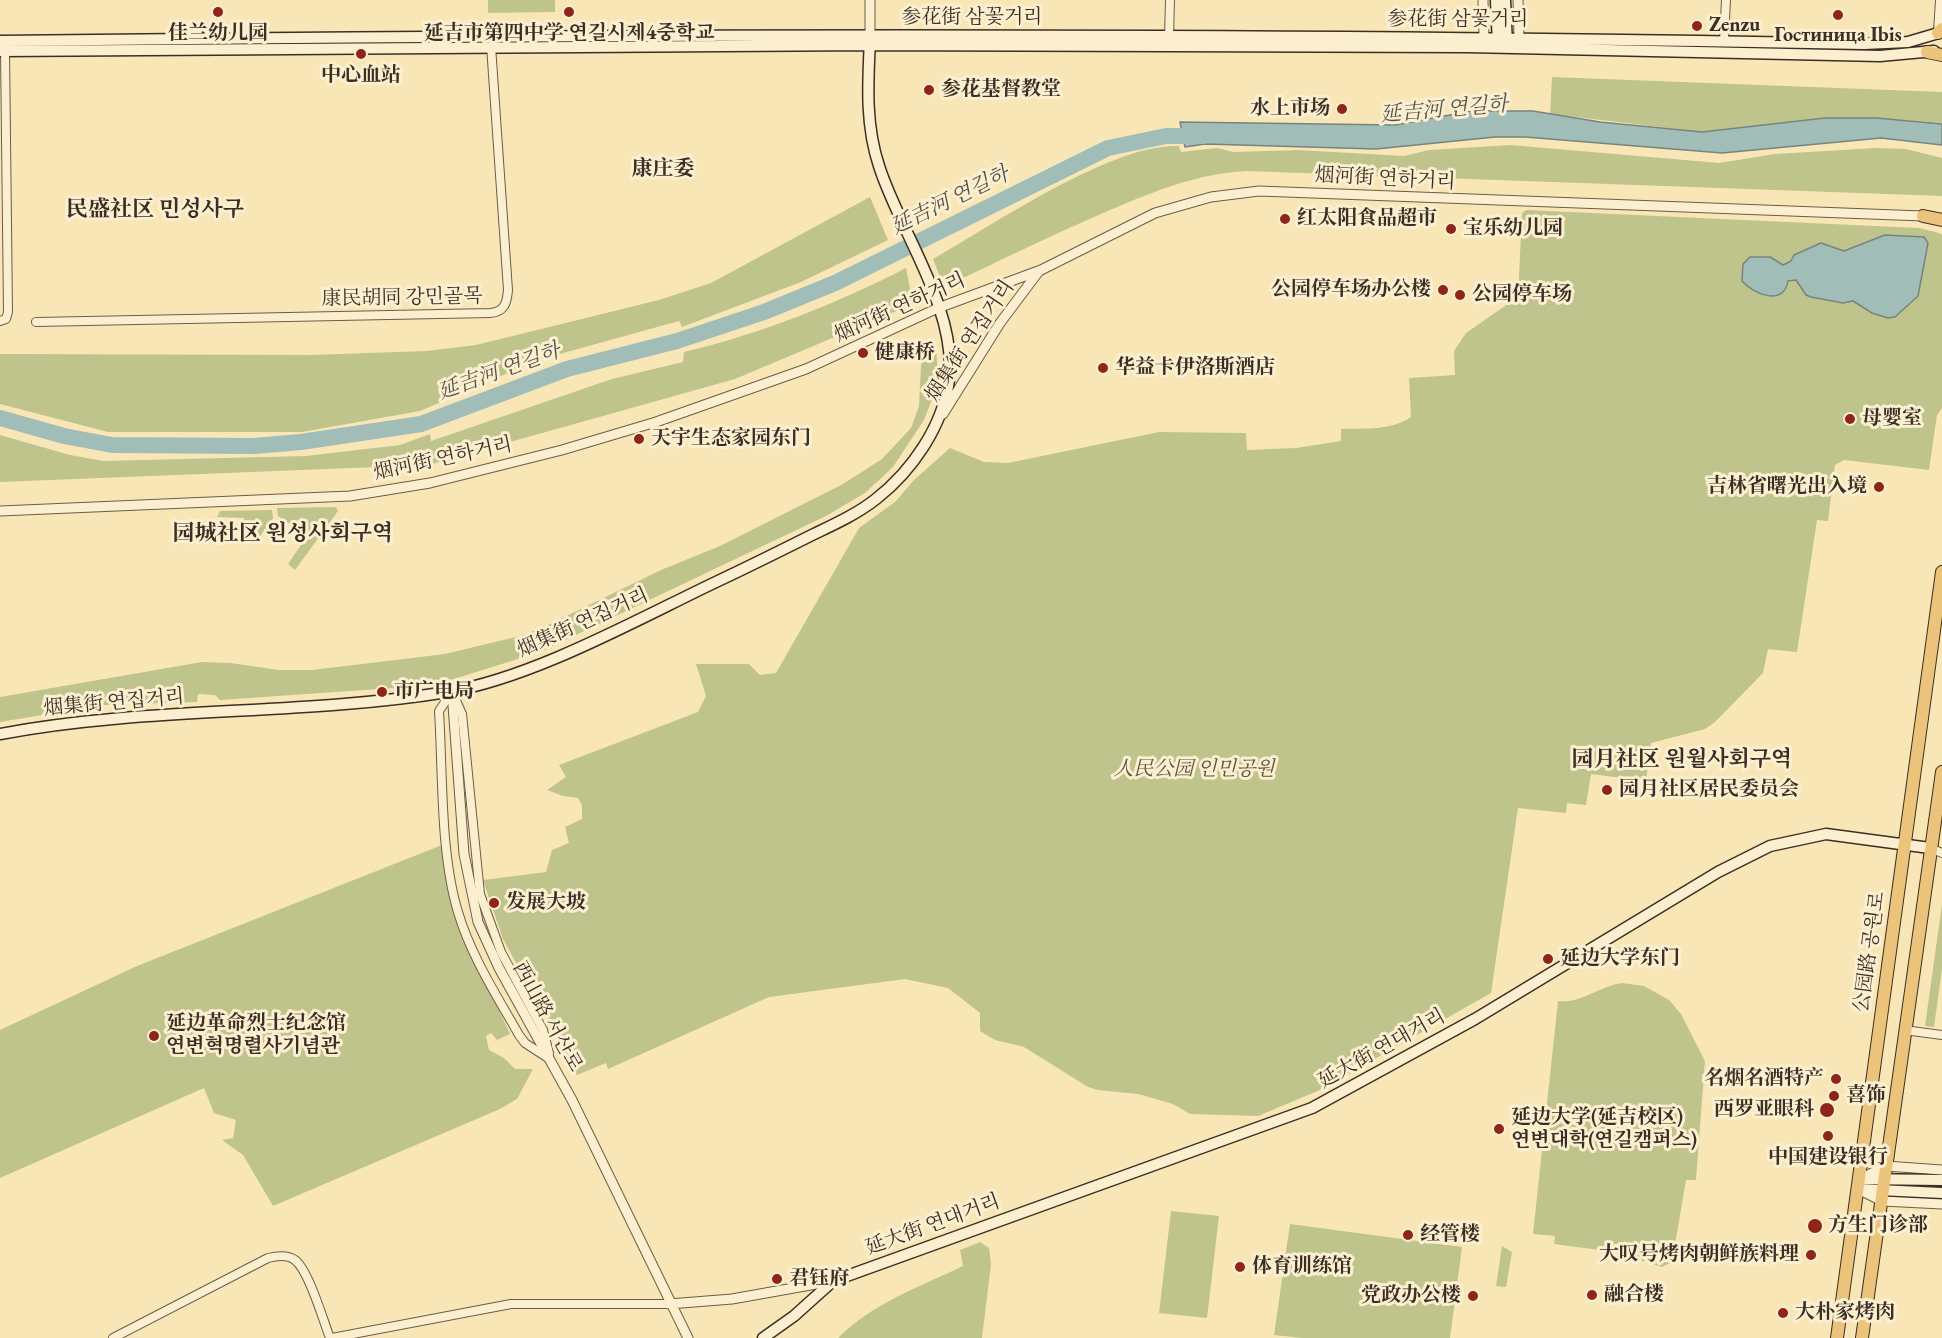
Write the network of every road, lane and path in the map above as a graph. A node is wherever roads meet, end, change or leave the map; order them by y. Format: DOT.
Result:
graph roads {
  1 [pos="870,0"];
  2 [pos="1170,0"];
  3 [pos="1483,0"];
  4 [pos="1496,0"];
  5 [pos="1505,0"];
  6 [pos="1518,0"];
  7 [pos="1726,0"];
  8 [pos="1940,0"];
  9 [pos="1941,32"];
  10 [pos="1169,37"];
  11 [pos="1519,37"];
  12 [pos="1484,38"];
  13 [pos="869,40"];
  14 [pos="1724,41"];
  15 [pos="1502,43"];
  16 [pos="491,46"];
  17 [pos="2,47"];
  18 [pos="1942,49"];
  19 [pos="1927,52"];
  20 [pos="1942,55"];
  21 [pos="1923,216"];
  22 [pos="1942,218"];
  23 [pos="1041,270"];
  24 [pos="938,308"];
  25 [pos="0,321"];
  26 [pos="36,322"];
  27 [pos="937,423"];
  28 [pos="0,511"];
  29 [pos="1942,572"];
  30 [pos="452,692"];
  31 [pos="0,734"];
  32 [pos="1942,772"];
  33 [pos="1905,844"];
  34 [pos="1930,848"];
  35 [pos="1942,852"];
  36 [pos="1904,1030"];
  37 [pos="1942,1035"];
  38 [pos="550,1059"];
  39 [pos="1886,1166"];
  40 [pos="1942,1170"];
  41 [pos="1942,1180"];
  42 [pos="1859,1184"];
  43 [pos="1883,1190"];
  44 [pos="1942,1193"];
  45 [pos="1942,1204"];
  46 [pos="832,1281"];
  47 [pos="669,1304"];
  48 [pos="113,1338"];
  49 [pos="331,1338"];
  50 [pos="688,1338"];
  51 [pos="763,1338"];
  52 [pos="1838,1338"];
  53 [pos="1862,1338"];
  1 -- 13 [label="street"];
  2 -- 10 [label="street"];
  3 -- 12 [label="street"];
  4 -- 15 [label="main road"];
  5 -- 15 [label="main road"];
  6 -- 11 [label="street"];
  7 -- 14 [label="street"];
  8 -- 9 [label="street"];
  9 -- 14 [label="main road, 参花街 삼꽃거리"];
  10 -- 12 [label="main road, 参花街 삼꽃거리"];
  10 -- 13 [label="main road, 参花街 삼꽃거리"];
  11 -- 14 [label="main road, 参花街 삼꽃거리"];
  11 -- 15 [label="main road, 参花街 삼꽃거리"];
  12 -- 15 [label="main road, 参花街 삼꽃거리"];
  13 -- 15 [label="main road, 参花街 삼꽃거리"];
  13 -- 16 [label="main road, 参花街 삼꽃거리"];
  13 -- 17 [label="main road, 参花街 삼꽃거리"];
  13 -- 24 [label="main road"];
  15 -- 19 [label="main road, 参花街 삼꽃거리"];
  16 -- 17 [label="main road, 参花街 삼꽃거리"];
  16 -- 26 [label="street, 康民胡同 강민골목"];
  17 -- 25 [label="street"];
  18 -- 19 [label="main road, 参花街 삼꽃거리"];
  19 -- 20 [label="main road"];
  21 -- 22 [label="main road"];
  21 -- 23 [label="street, 烟河街 연하거리"];
  23 -- 24 [label="street, 烟河街 연하거리"];
  23 -- 27 [label="street, 烟集街 연집거리"];
  24 -- 27 [label="main road"];
  24 -- 28 [label="street, 烟河街 연하거리"];
  27 -- 30 [label="main road, 烟集街 연집거리"];
  29 -- 33 [label="main road, 公园路 공원로"];
  30 -- 31 [label="main road, 烟集街 연집거리"];
  30 -- 38 [label="street, 西山路 서산로"];
  30 -- 38 [label="street"];
  32 -- 34 [label="main road"];
  33 -- 34 [label="main road, 延大街 연대거리"];
  33 -- 42 [label="main road, 公园路 공원로"];
  33 -- 46 [label="main road, 延大街 연대거리"];
  34 -- 35 [label="street"];
  34 -- 36 [label="main road"];
  36 -- 37 [label="street"];
  36 -- 39 [label="main road"];
  38 -- 47 [label="street, 西山路 서산로"];
  39 -- 40 [label="street"];
  39 -- 42 [label="street"];
  39 -- 43 [label="main road"];
  41 -- 43 [label="main road"];
  42 -- 43 [label="main road"];
  42 -- 52 [label="main road, 公园路 공원로"];
  43 -- 44 [label="main road"];
  43 -- 45 [label="street"];
  43 -- 53 [label="main road"];
  46 -- 47 [label="street, 延大街 연대거리"];
  46 -- 51 [label="main road, 延大街 연대거리"];
  47 -- 49 [label="street"];
  47 -- 50 [label="street, 西山路 서산로"];
  48 -- 49 [label="street"];
}
